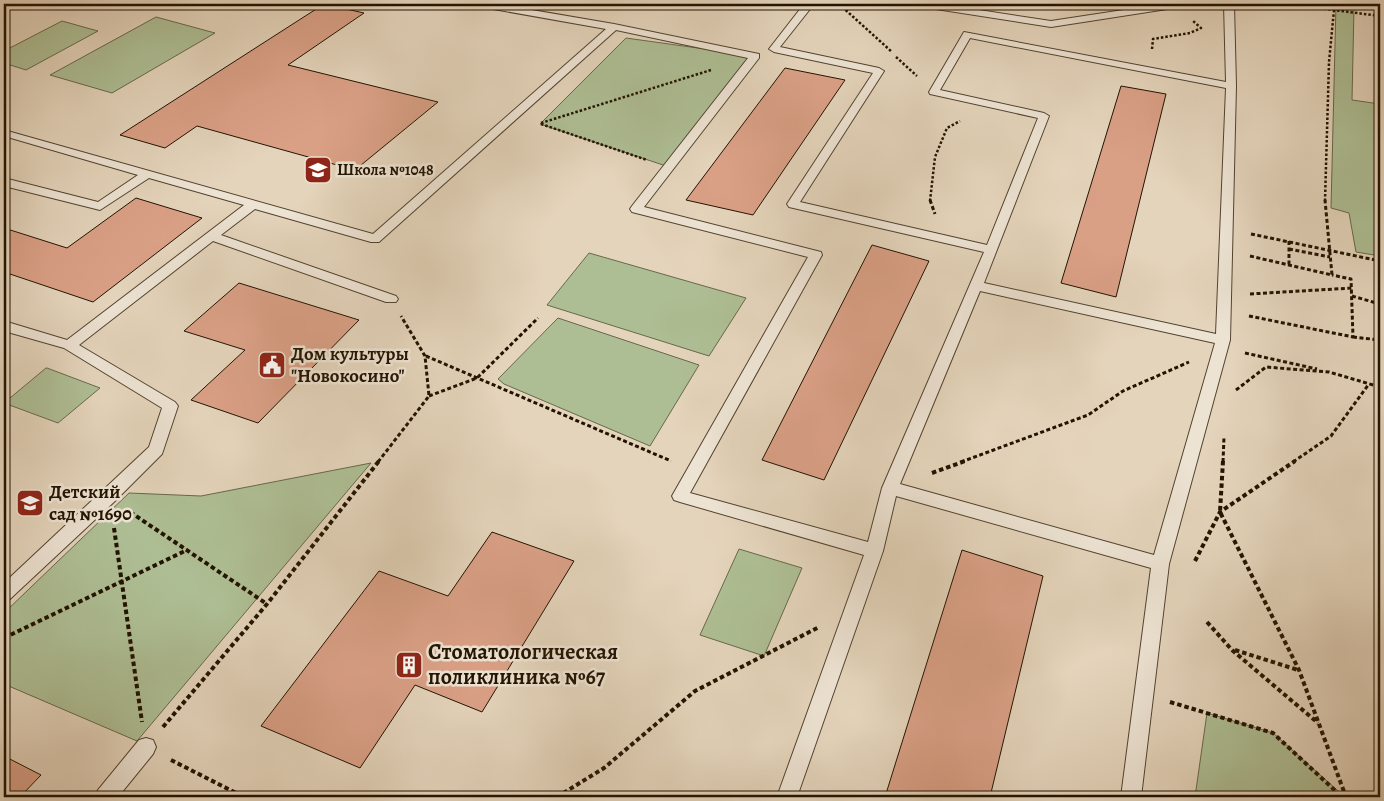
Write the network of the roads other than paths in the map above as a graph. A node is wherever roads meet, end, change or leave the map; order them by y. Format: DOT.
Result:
graph roads {
  1 [pos="482,4"];
  2 [pos="529,4"];
  3 [pos="809,4"];
  4 [pos="923,4"];
  5 [pos="1178,4"];
  6 [pos="1229,4"];
  7 [pos="511,10"];
  8 [pos="614,27"];
  9 [pos="1231,86"];
  10 [pos="4,133"];
  11 [pos="147,174"];
  12 [pos="4,182"];
  13 [pos="253,204"];
  14 [pos="211,236"];
  15 [pos="991,250"];
  16 [pos="976,286"];
  17 [pos="391,299"];
  18 [pos="4,326"];
  19 [pos="1222,344"];
  20 [pos="69,345"];
  21 [pos="890,488"];
  22 [pos="874,551"];
  23 [pos="1160,564"];
  24 [pos="4,594"];
  25 [pos="146,747"];
  26 [pos="105,797"];
  27 [pos="787,797"];
  28 [pos="1131,797"];
  1 -- 7 [label="lane"];
  2 -- 7 [label="lane"];
  3 -- 15 [label="lane"];
  4 -- 5 [label="lane"];
  6 -- 9 [label="lane"];
  7 -- 8 [label="lane"];
  8 -- 13 [label="lane"];
  8 -- 22 [label="lane"];
  9 -- 15 [label="lane"];
  9 -- 19 [label="lane"];
  10 -- 11 [label="lane"];
  11 -- 12 [label="lane"];
  11 -- 13 [label="lane"];
  13 -- 14 [label="lane"];
  14 -- 17 [label="lane"];
  14 -- 20 [label="lane"];
  15 -- 16 [label="lane"];
  16 -- 19 [label="lane"];
  16 -- 21 [label="lane"];
  18 -- 20 [label="lane"];
  19 -- 23 [label="lane"];
  20 -- 24 [label="lane"];
  21 -- 22 [label="lane"];
  21 -- 23 [label="lane"];
  22 -- 27 [label="lane"];
  23 -- 28 [label="lane"];
  25 -- 26 [label="lane"];
}
